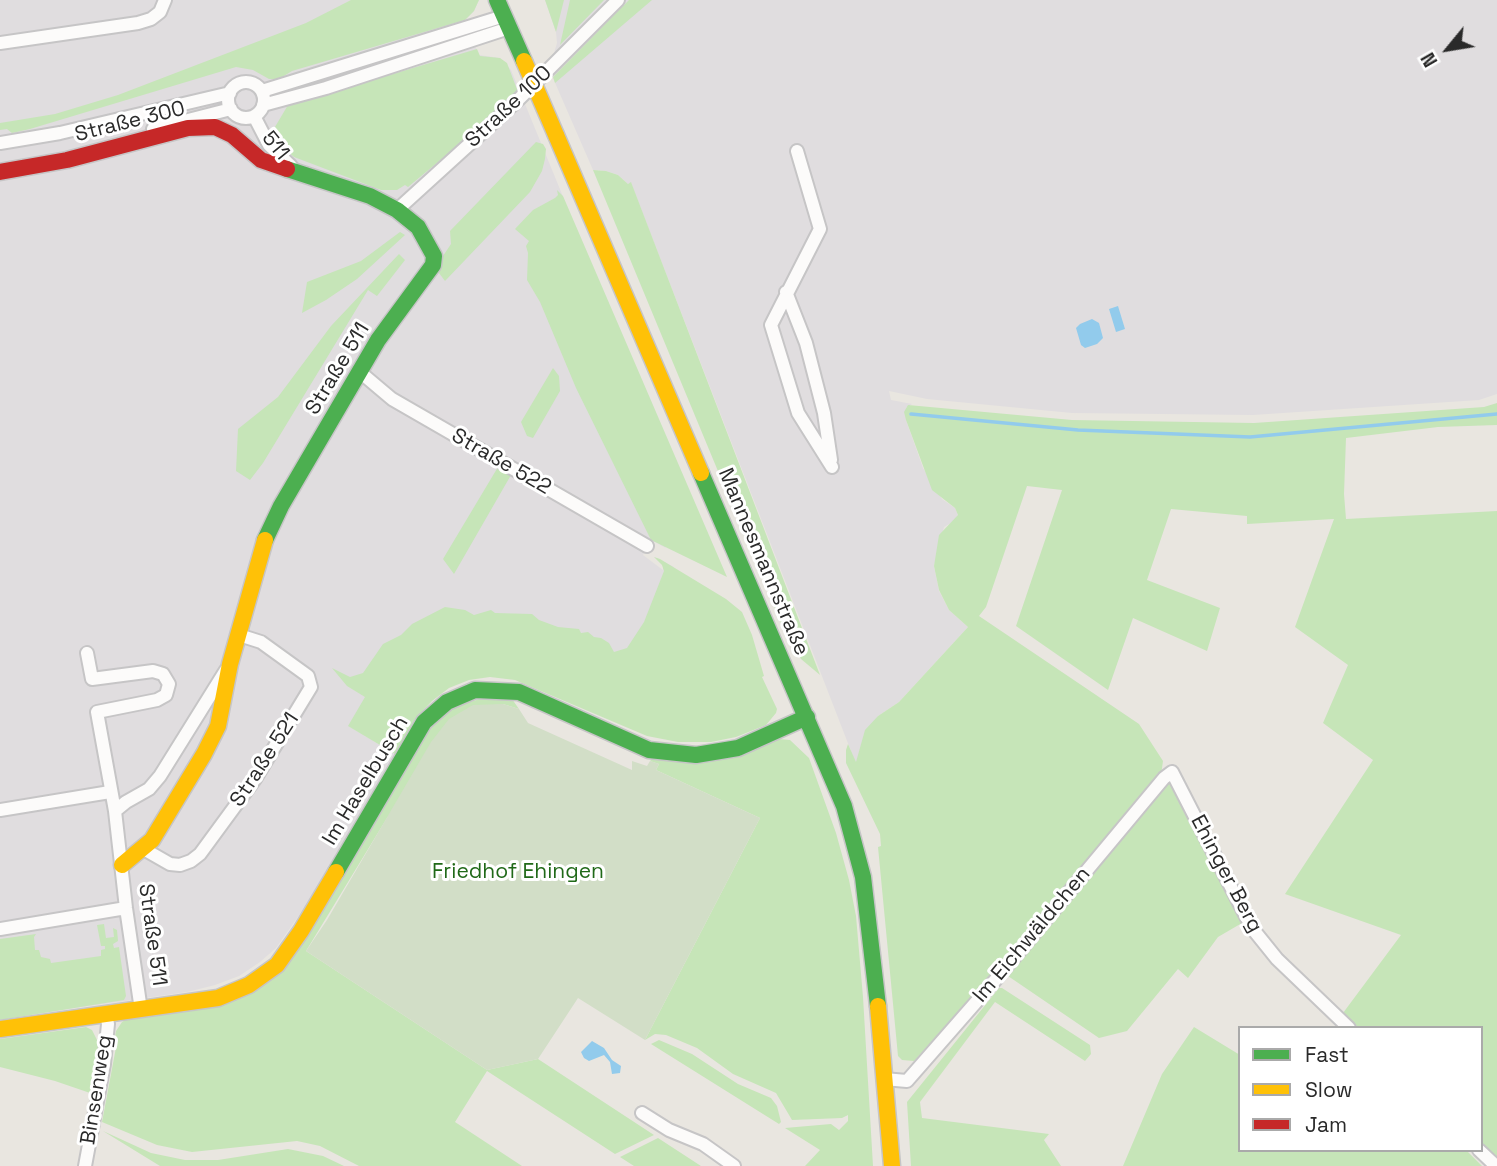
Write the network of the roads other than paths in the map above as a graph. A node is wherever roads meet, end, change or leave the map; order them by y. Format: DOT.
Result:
graph roads {
  1 [pos="165,0"];
  2 [pos="497,0"];
  3 [pos="618,0"];
  4 [pos="507,22"];
  5 [pos="0,43"];
  6 [pos="262,91"];
  7 [pos="230,93"];
  8 [pos="263,105"];
  9 [pos="231,109"];
  10 [pos="254,116"];
  11 [pos="0,143"];
  12 [pos="797,151"];
  13 [pos="67,160"];
  14 [pos="0,172"];
  15 [pos="300,172"];
  16 [pos="397,210"];
  17 [pos="786,292"];
  18 [pos="360,372"];
  19 [pos="648,546"];
  20 [pos="239,635"];
  21 [pos="87,653"];
  22 [pos="230,664"];
  23 [pos="807,718"];
  24 [pos="1172,772"];
  25 [pos="110,792"];
  26 [pos="0,810"];
  27 [pos="115,811"];
  28 [pos="142,848"];
  29 [pos="122,866"];
  30 [pos="126,908"];
  31 [pos="0,929"];
  32 [pos="141,1010"];
  33 [pos="106,1015"];
  34 [pos="1347,1026"];
  35 [pos="0,1029"];
  36 [pos="884,1079"];
  37 [pos="642,1113"];
  38 [pos="1481,1152"];
  39 [pos="85,1166"];
  40 [pos="734,1166"];
  41 [pos="892,1166"];
  42 [pos="1496,1166"];
  1 -- 5 [label="street"];
  2 -- 4 [label="street, Mannesmannstraße"];
  3 -- 16 [label="street, Straße 100"];
  4 -- 6 [label="street"];
  4 -- 8 [label="street"];
  4 -- 23 [label="street, Mannesmannstraße, bridge"];
  6 -- 7 [label="street"];
  6 -- 8 [label="street"];
  7 -- 9 [label="street"];
  7 -- 11 [label="street, Straße 300"];
  8 -- 10 [label="street"];
  9 -- 10 [label="street"];
  9 -- 13 [label="street"];
  10 -- 15 [label="street, 511"];
  12 -- 17 [label="street"];
  13 -- 14 [label="street, Straße 300"];
  13 -- 15 [label="street, Straße 300"];
  15 -- 16 [label="street, Straße 511"];
  16 -- 18 [label="street, Straße 511"];
  17 -- 17 [label="street"];
  18 -- 19 [label="street, Straße 522"];
  18 -- 20 [label="street, Straße 511"];
  20 -- 22 [label="street, Straße 511"];
  20 -- 28 [label="street, Straße 521"];
  21 -- 25 [label="street"];
  22 -- 27 [label="street, Straße 511"];
  22 -- 28 [label="street, Straße 511"];
  23 -- 32 [label="street, Im Haselbusch"];
  23 -- 36 [label="street, Mannesmannstraße"];
  24 -- 34 [label="street, Ehinger Berg"];
  24 -- 36 [label="street, Im Eichwäldchen"];
  25 -- 26 [label="street"];
  25 -- 27 [label="street"];
  27 -- 29 [label="street, Straße 511"];
  28 -- 29 [label="street, Straße 511"];
  29 -- 30 [label="street, Straße 511"];
  30 -- 31 [label="street"];
  30 -- 32 [label="street, Straße 511"];
  32 -- 33 [label="street, Im Haselbusch"];
  33 -- 35 [label="street, Im Haselbusch"];
  33 -- 39 [label="street, Binsenweg"];
  36 -- 41 [label="street, Mannesmannstraße"];
  37 -- 40 [label="street"];
  38 -- 42 [label="street"];
}
